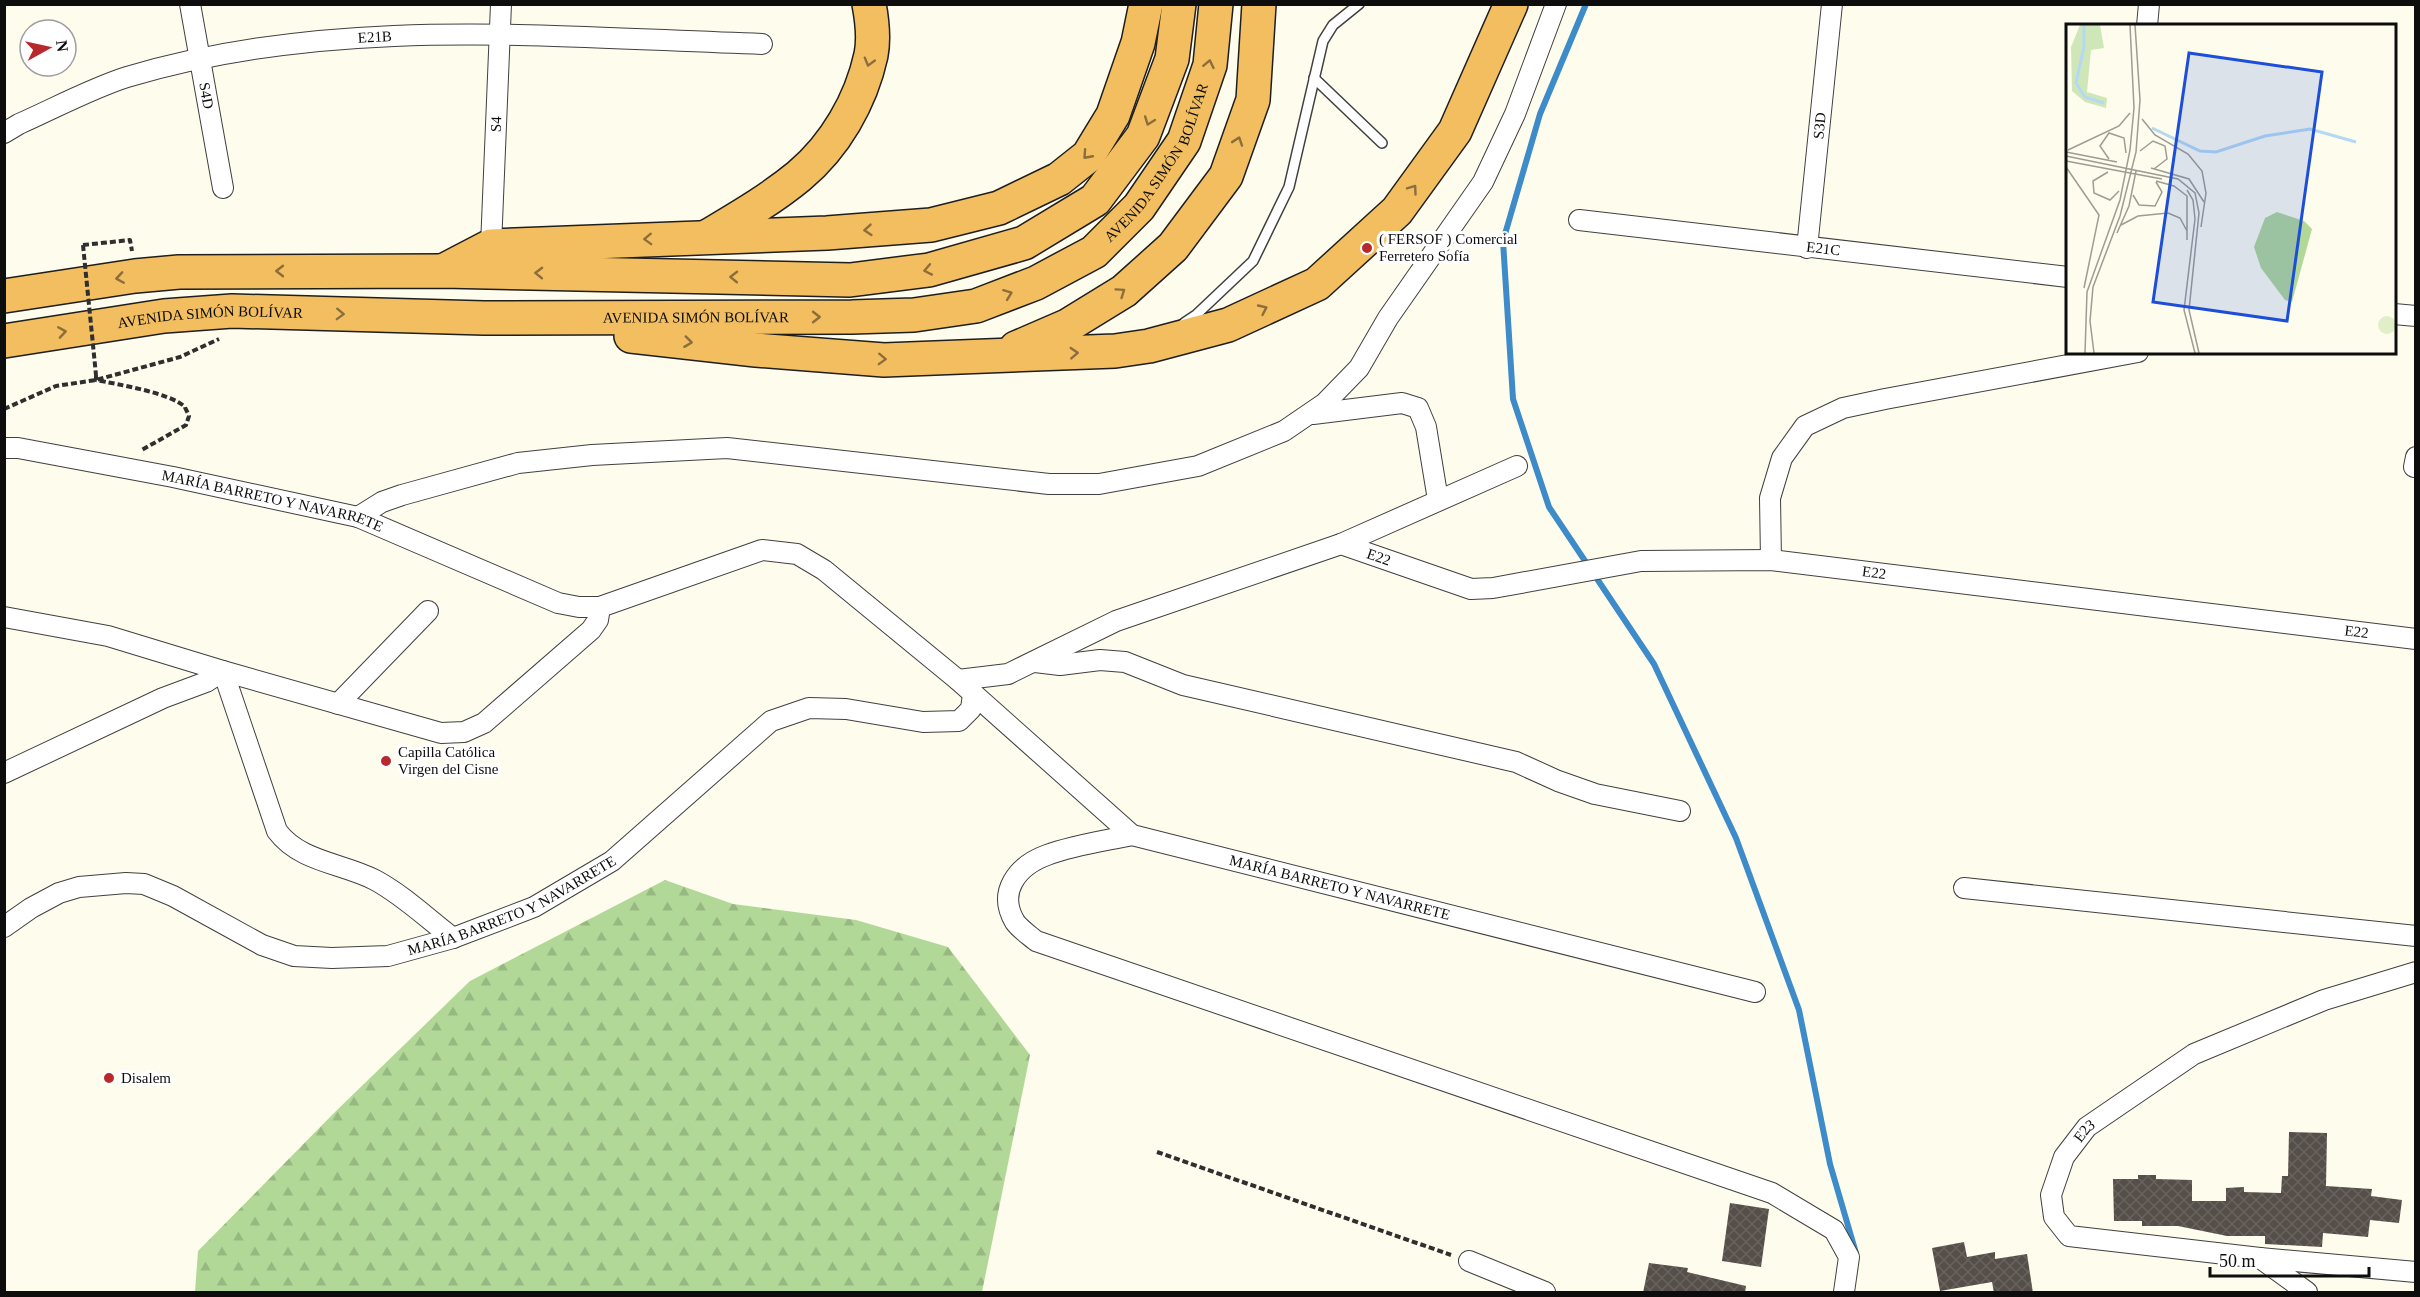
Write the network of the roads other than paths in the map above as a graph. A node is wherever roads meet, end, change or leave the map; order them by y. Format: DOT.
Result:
graph roads {
  1 [pos="190,4"];
  2 [pos="501,4"];
  3 [pos="869,4"];
  4 [pos="1146,4"];
  5 [pos="1179,4"];
  6 [pos="1216,4"];
  7 [pos="1259,4"];
  8 [pos="1359,4"];
  9 [pos="1511,4"];
  10 [pos="1556,4"];
  11 [pos="1832,4"];
  12 [pos="2149,4"];
  13 [pos="2146,24"];
  14 [pos="499,35"];
  15 [pos="762,44"];
  16 [pos="199,57"];
  17 [pos="1314,78"];
  18 [pos="4,133"];
  19 [pos="1382,143"];
  20 [pos="223,188"];
  21 [pos="1579,220"];
  22 [pos="706,237"];
  23 [pos="491,246"];
  24 [pos="1807,248"];
  25 [pos="443,271"];
  26 [pos="2066,277"];
  27 [pos="4,296"];
  28 [pos="2396,314"];
  29 [pos="2415,316"];
  30 [pos="484,318"];
  31 [pos="4,341"];
  32 [pos="1149,346"];
  33 [pos="2127,354"];
  34 [pos="995,357"];
  35 [pos="1308,415"];
  36 [pos="4,448"];
  37 [pos="1517,466"];
  38 [pos="1438,500"];
  39 [pos="358,517"];
  40 [pos="1341,544"];
  41 [pos="1771,560"];
  42 [pos="600,607"];
  43 [pos="428,611"];
  44 [pos="4,617"];
  45 [pos="2415,639"];
  46 [pos="1035,662"];
  47 [pos="223,671"];
  48 [pos="958,680"];
  49 [pos="973,694"];
  50 [pos="338,704"];
  51 [pos="4,772"];
  52 [pos="1680,811"];
  53 [pos="1132,835"];
  54 [pos="1964,888"];
  55 [pos="4,927"];
  56 [pos="2415,936"];
  57 [pos="453,938"];
  58 [pos="2415,972"];
  59 [pos="1755,992"];
  60 [pos="2259,1258"];
  61 [pos="1469,1261"];
  62 [pos="2415,1272"];
  63 [pos="1545,1293"];
  64 [pos="1844,1293"];
  65 [pos="2307,1293"];
  1 -- 16 [label="street, S4D"];
  2 -- 14 [label="street, S4"];
  3 -- 22 [label="highway, one-way"];
  4 -- 22 [label="highway, one-way"];
  5 -- 25 [label="highway, AVENIDA SIMÓN BOLÍVAR, one-way"];
  30 -- 6 [label="highway, AVENIDA SIMÓN BOLÍVAR, one-way"];
  34 -- 7 [label="highway, one-way"];
  8 -- 17 [label="lane"];
  32 -- 9 [label="highway, one-way"];
  10 -- 35 [label="street"];
  11 -- 24 [label="street, S3D"];
  12 -- 13 [label="street"];
  14 -- 15 [label="street, E21B"];
  14 -- 16 [label="street, E21B"];
  14 -- 23 [label="street, S4"];
  16 -- 18 [label="street, E21B"];
  16 -- 20 [label="street, S4D"];
  17 -- 19 [label="lane"];
  17 -- 32 [label="lane"];
  21 -- 24 [label="street, E21C"];
  22 -- 23 [label="highway, one-way"];
  23 -- 25 [label="highway"];
  24 -- 26 [label="street, E21C"];
  25 -- 27 [label="highway, AVENIDA SIMÓN BOLÍVAR, one-way"];
  28 -- 29 [label="street"];
  31 -- 30 [label="highway, AVENIDA SIMÓN BOLÍVAR, one-way"];
  30 -- 34 [label="highway, one-way"];
  34 -- 32 [label="highway, one-way"];
  33 -- 41 [label="street"];
  35 -- 38 [label="street"];
  35 -- 39 [label="street"];
  36 -- 39 [label="street, MARÍA BARRETO Y NAVARRETE"];
  37 -- 38 [label="street"];
  38 -- 40 [label="street"];
  39 -- 42 [label="street, MARÍA BARRETO Y NAVARRETE"];
  40 -- 41 [label="street, E22"];
  40 -- 46 [label="street"];
  41 -- 45 [label="street, E22"];
  42 -- 48 [label="street, MARÍA BARRETO Y NAVARRETE"];
  42 -- 50 [label="street"];
  43 -- 50 [label="street"];
  44 -- 47 [label="street"];
  46 -- 48 [label="street"];
  46 -- 52 [label="street"];
  47 -- 50 [label="street"];
  47 -- 51 [label="street"];
  47 -- 57 [label="street"];
  48 -- 49 [label="street, MARÍA BARRETO Y NAVARRETE"];
  49 -- 53 [label="street, MARÍA BARRETO Y NAVARRETE"];
  49 -- 57 [label="street, MARÍA BARRETO Y NAVARRETE"];
  53 -- 59 [label="street, MARÍA BARRETO Y NAVARRETE"];
  53 -- 64 [label="street"];
  54 -- 56 [label="street"];
  55 -- 57 [label="street, MARÍA BARRETO Y NAVARRETE"];
  58 -- 60 [label="street, E23"];
  60 -- 62 [label="street"];
  60 -- 65 [label="street, E23"];
  61 -- 63 [label="street"];
}
